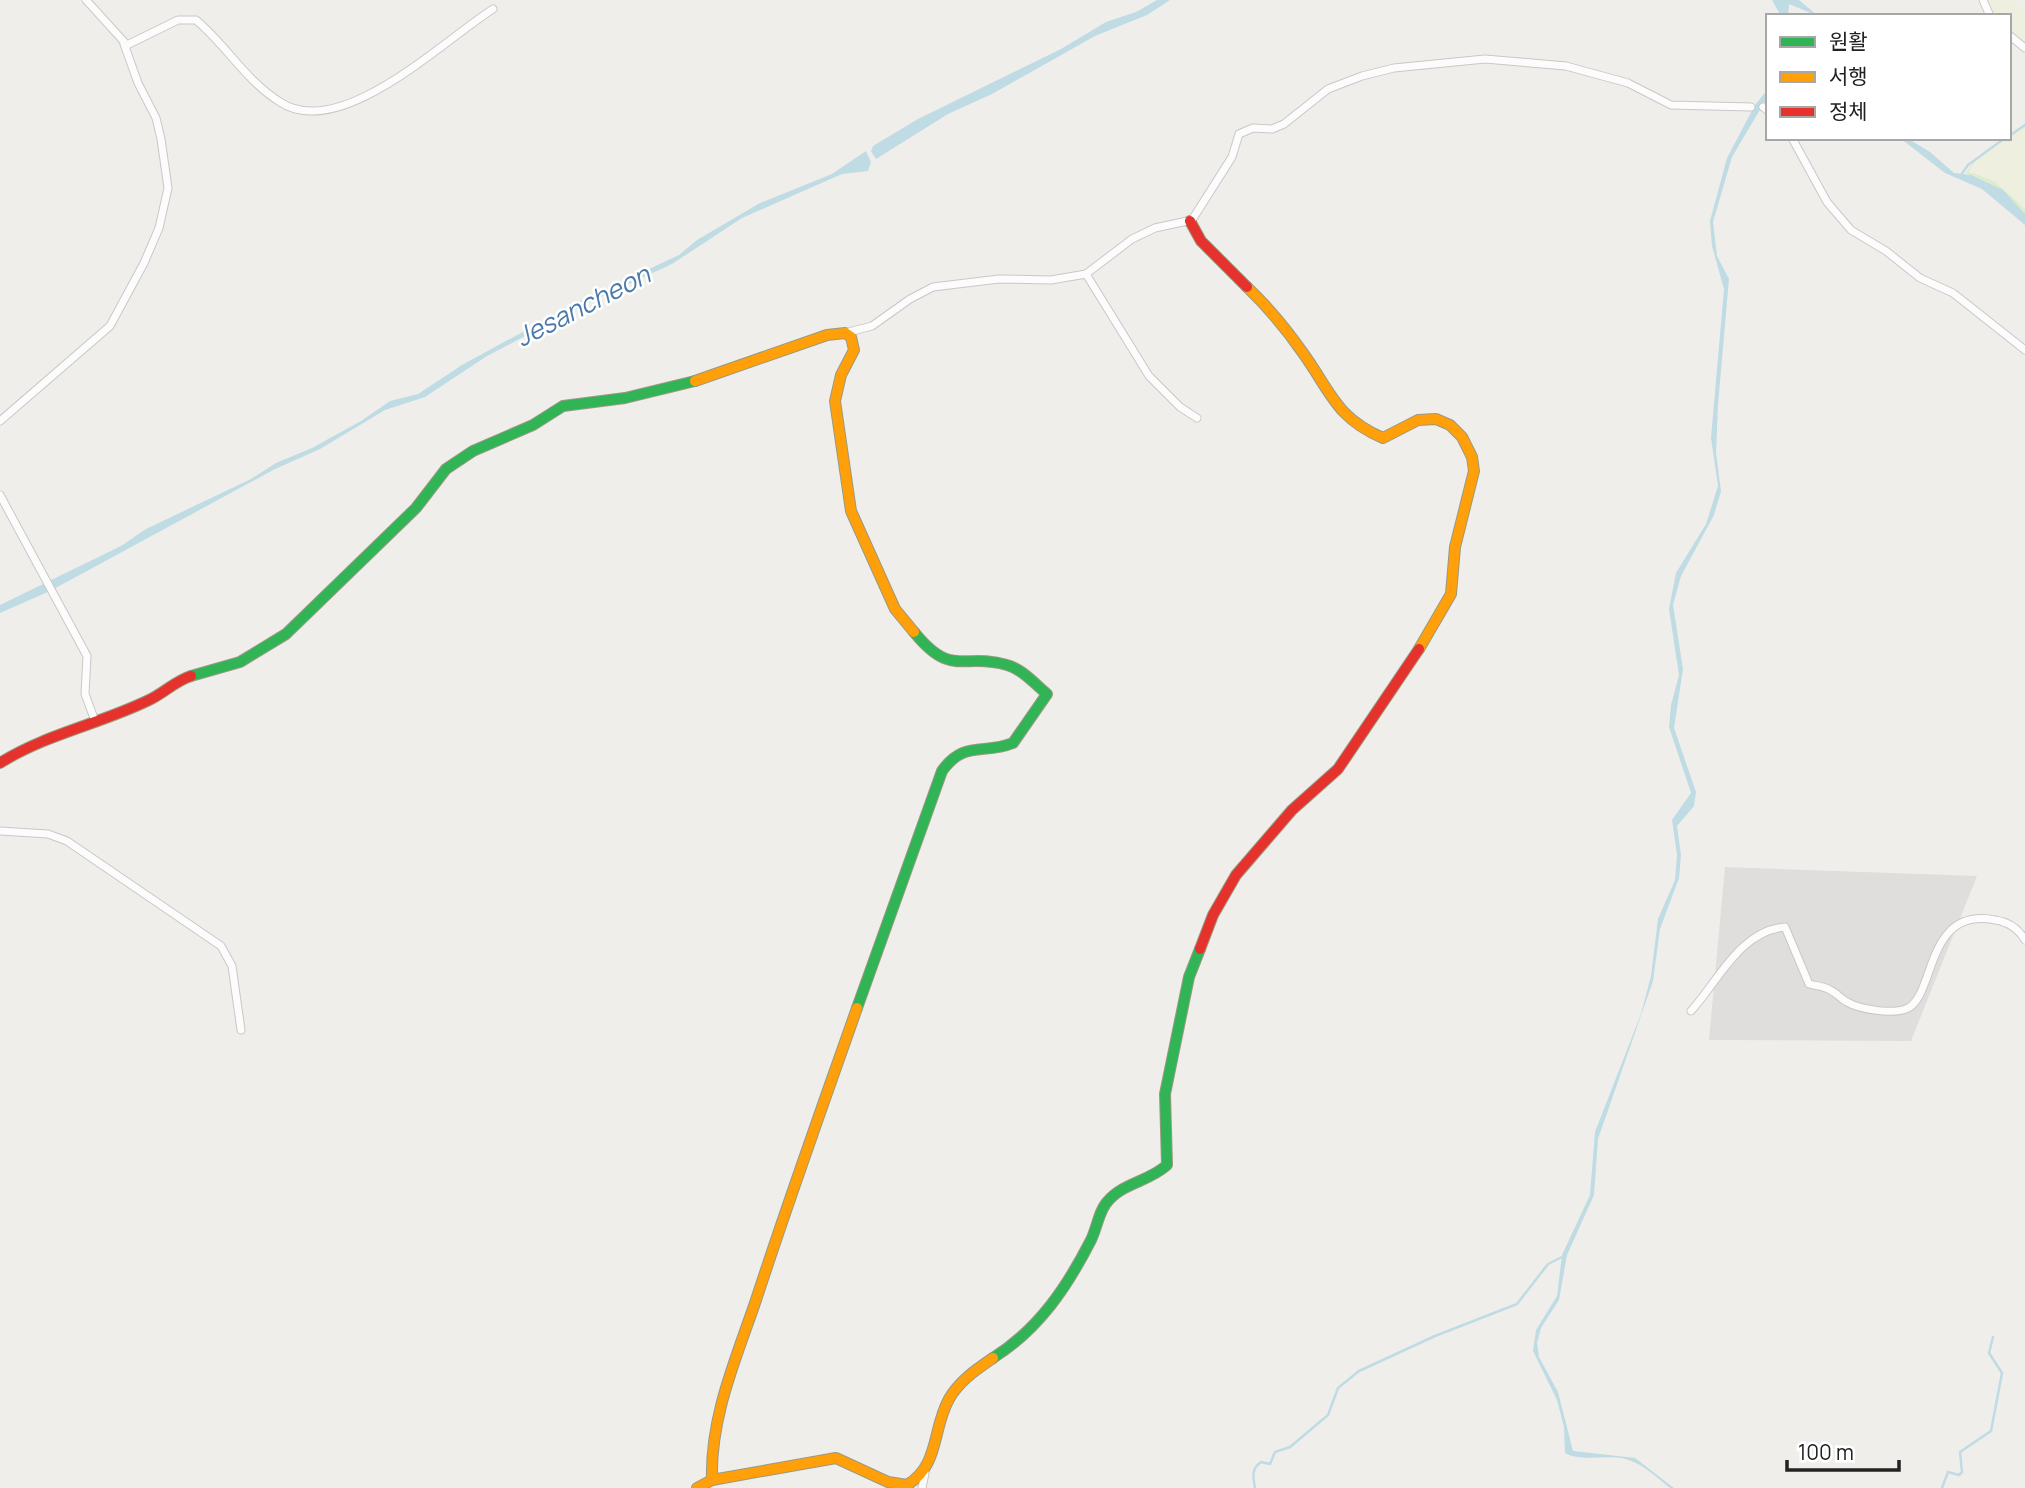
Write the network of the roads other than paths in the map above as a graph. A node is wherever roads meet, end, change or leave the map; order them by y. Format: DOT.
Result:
graph roads {
  1 [pos="86,0"];
  2 [pos="494,9"];
  3 [pos="2011,37"];
  4 [pos="124,44"];
  5 [pos="2025,48"];
  6 [pos="1751,107"];
  7 [pos="1793,140"];
  8 [pos="1190,221"];
  9 [pos="1086,274"];
  10 [pos="845,332"];
  11 [pos="2025,350"];
  12 [pos="1198,418"];
  13 [pos="0,421"];
  14 [pos="0,495"];
  15 [pos="95,721"];
  16 [pos="0,762"];
  17 [pos="0,831"];
  18 [pos="2025,940"];
  19 [pos="1691,1011"];
  20 [pos="242,1030"];
  21 [pos="925,1472"];
  22 [pos="712,1480"];
  23 [pos="697,1488"];
  24 [pos="922,1488"];
  1 -- 4 [label="street"];
  2 -- 4 [label="street"];
  3 -- 5 [label="street"];
  4 -- 13 [label="street"];
  6 -- 8 [label="street"];
  7 -- 11 [label="street"];
  8 -- 9 [label="street"];
  8 -- 21 [label="street"];
  9 -- 10 [label="street"];
  9 -- 12 [label="street"];
  10 -- 15 [label="street"];
  10 -- 22 [label="street"];
  14 -- 15 [label="street"];
  15 -- 16 [label="street"];
  17 -- 20 [label="street"];
  18 -- 19 [label="street"];
  21 -- 22 [label="street"];
  21 -- 24 [label="street"];
  22 -- 23 [label="street"];
}
